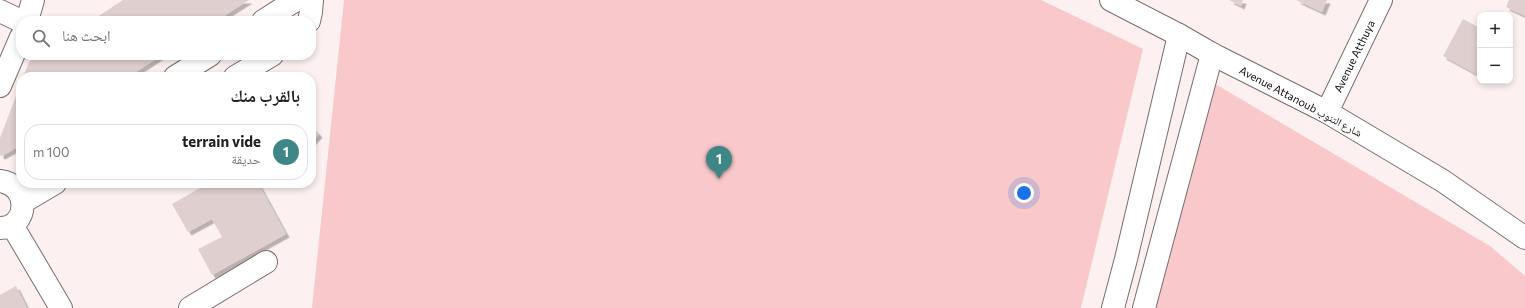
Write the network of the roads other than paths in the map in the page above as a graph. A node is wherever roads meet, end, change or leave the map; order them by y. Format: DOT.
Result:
graph roads {
  1 [pos="33,0"];
  2 [pos="296,0"];
  3 [pos="312,0"];
  4 [pos="1111,0"];
  5 [pos="1381,0"];
  6 [pos="1140,7"];
  7 [pos="0,11"];
  8 [pos="28,16"];
  9 [pos="271,16"];
  10 [pos="310,16"];
  11 [pos="16,19"];
  12 [pos="1179,35"];
  13 [pos="16,49"];
  14 [pos="1212,54"];
  15 [pos="202,60"];
  16 [pos="263,60"];
  17 [pos="183,72"];
  18 [pos="243,72"];
  19 [pos="0,86"];
  20 [pos="1327,112"];
  21 [pos="10,180"];
  22 [pos="47,188"];
  23 [pos="23,202"];
  24 [pos="6,226"];
  25 [pos="1525,238"];
  26 [pos="266,262"];
  27 [pos="61,308"];
  28 [pos="190,308"];
  29 [pos="1113,308"];
  30 [pos="1144,308"];
  1 -- 8 [label="street"];
  2 -- 9 [label="street"];
  3 -- 10 [label="street"];
  4 -- 6 [label="street, Avenue Attanoub شارع التنوب"];
  5 -- 20 [label="street, Avenue Atthuya"];
  6 -- 12 [label="street, Avenue Attanoub شارع التنوب"];
  7 -- 11 [label="street"];
  12 -- 14 [label="street, Avenue Attanoub شارع التنوب"];
  12 -- 29 [label="street"];
  13 -- 19 [label="street"];
  14 -- 20 [label="street, Avenue Attanoub شارع التنوب"];
  14 -- 30 [label="street"];
  15 -- 17 [label="street"];
  16 -- 18 [label="street"];
  20 -- 25 [label="street, Avenue Attanoub شارع التنوب"];
  21 -- 23 [label="street"];
  22 -- 23 [label="street"];
  23 -- 24 [label="street"];
  24 -- 27 [label="street"];
  26 -- 28 [label="street"];
}
